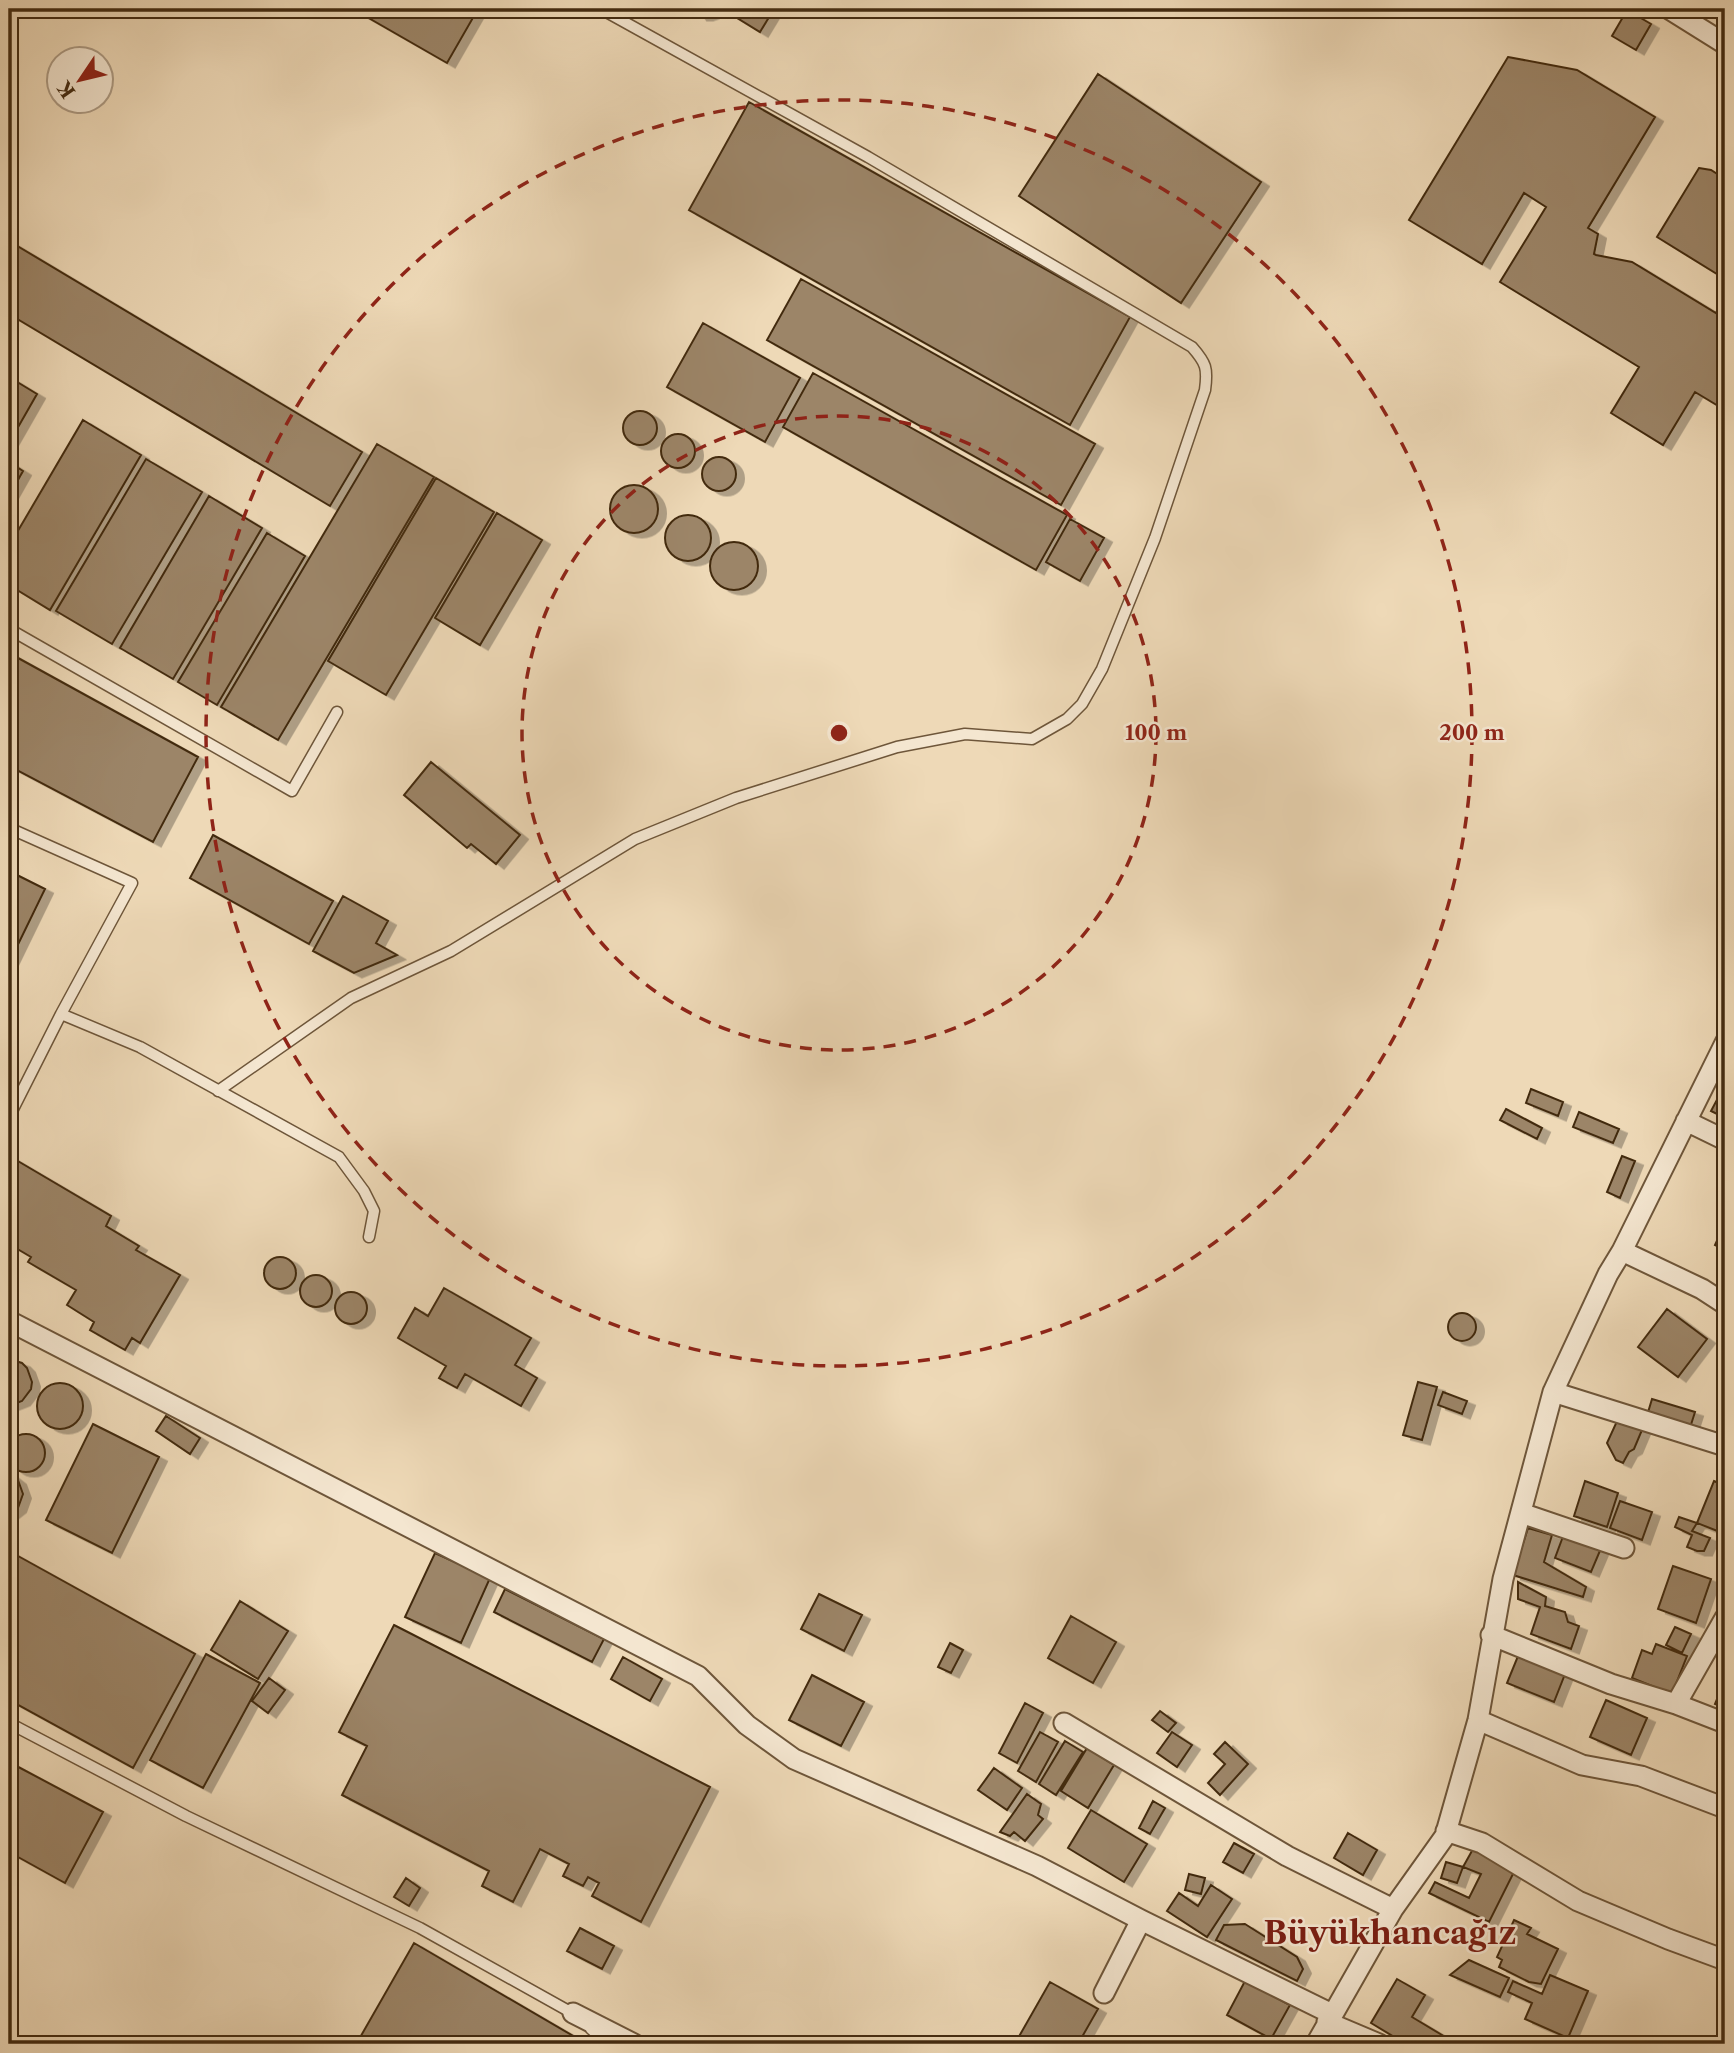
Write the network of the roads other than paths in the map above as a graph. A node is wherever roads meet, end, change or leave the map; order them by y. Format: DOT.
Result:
graph roads {
  1 [pos="601,9"];
  2 [pos="1669,9"];
  3 [pos="1722,35"];
  4 [pos="9,629"];
  5 [pos="337,712"];
  6 [pos="9,828"];
  7 [pos="61,1013"];
  8 [pos="1725,1044"];
  9 [pos="218,1091"];
  10 [pos="9,1117"];
  11 [pos="1686,1121"];
  12 [pos="1725,1140"];
  13 [pos="369,1237"];
  14 [pos="1622,1251"];
  15 [pos="1725,1304"];
  16 [pos="9,1321"];
  17 [pos="1553,1392"];
  18 [pos="1725,1446"];
  19 [pos="1521,1513"];
  20 [pos="1625,1548"];
  21 [pos="1725,1618"];
  22 [pos="1491,1635"];
  23 [pos="1675,1704"];
  24 [pos="1478,1720"];
  25 [pos="9,1723"];
  26 [pos="1064,1723"];
  27 [pos="1725,1723"];
  28 [pos="1725,1808"];
  29 [pos="1446,1831"];
  30 [pos="1393,1909"];
  31 [pos="1141,1920"];
  32 [pos="1725,1960"];
  33 [pos="1104,1993"];
  34 [pos="573,2013"];
  35 [pos="1330,2018"];
  36 [pos="608,2044"];
  37 [pos="634,2044"];
  38 [pos="1316,2044"];
  39 [pos="1379,2044"];
  1 -- 9 [label="lane"];
  2 -- 3 [label="street"];
  4 -- 5 [label="lane"];
  6 -- 7 [label="lane"];
  7 -- 9 [label="lane"];
  7 -- 10 [label="lane"];
  8 -- 11 [label="street"];
  9 -- 13 [label="lane"];
  11 -- 12 [label="street"];
  11 -- 14 [label="street"];
  14 -- 15 [label="street"];
  14 -- 17 [label="street"];
  16 -- 31 [label="street"];
  17 -- 18 [label="street"];
  17 -- 19 [label="street"];
  19 -- 20 [label="street"];
  19 -- 22 [label="street"];
  21 -- 23 [label="street"];
  22 -- 23 [label="street"];
  22 -- 24 [label="street"];
  23 -- 27 [label="street"];
  24 -- 28 [label="street"];
  24 -- 29 [label="street"];
  25 -- 34 [label="lane"];
  26 -- 30 [label="street"];
  29 -- 30 [label="street"];
  29 -- 32 [label="street"];
  30 -- 35 [label="street"];
  31 -- 33 [label="street"];
  31 -- 35 [label="street"];
  34 -- 36 [label="lane"];
  34 -- 37 [label="street"];
  35 -- 38 [label="street"];
  35 -- 39 [label="street"];
}
